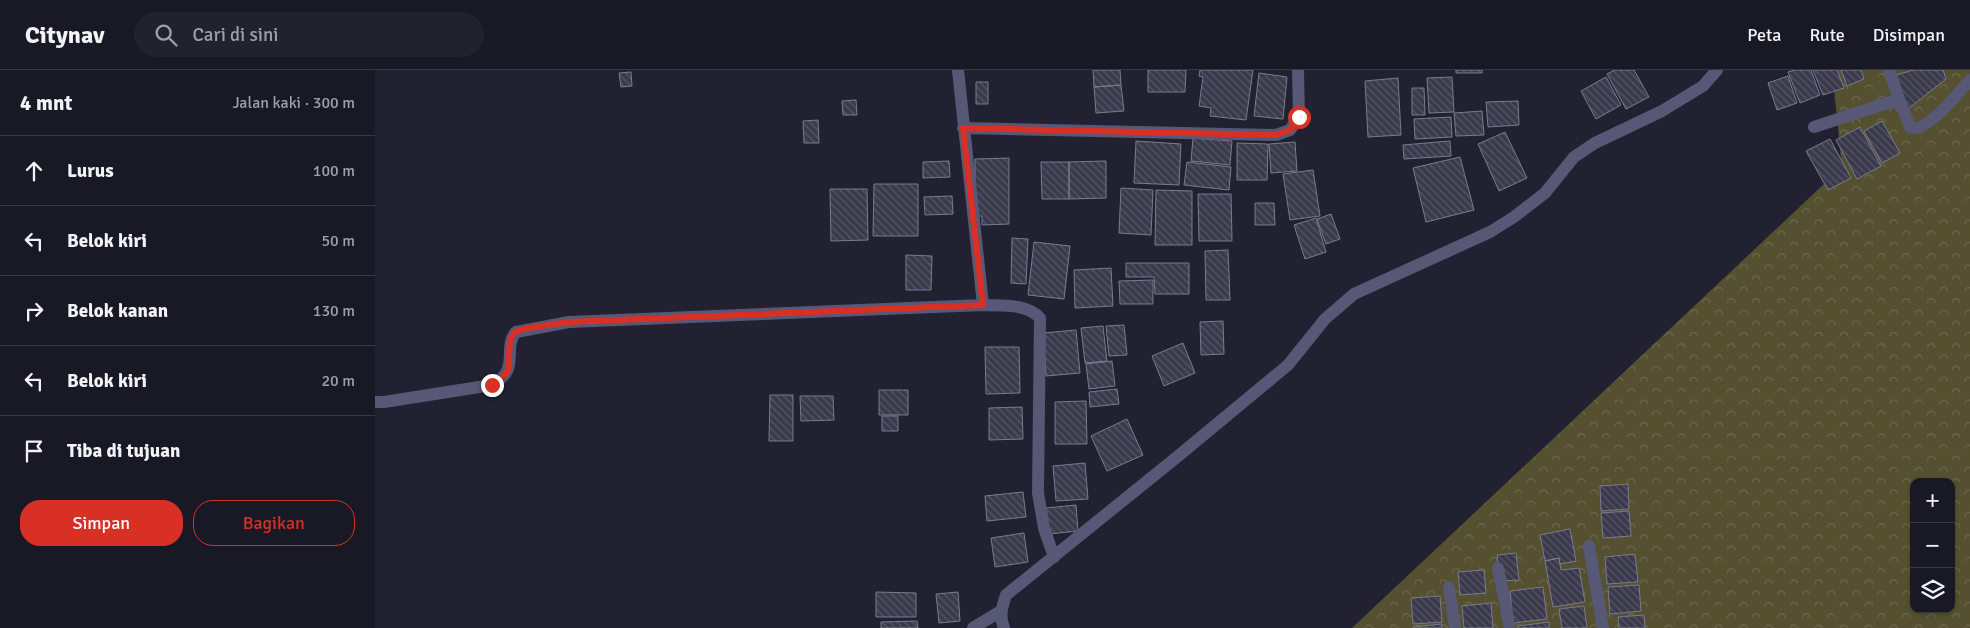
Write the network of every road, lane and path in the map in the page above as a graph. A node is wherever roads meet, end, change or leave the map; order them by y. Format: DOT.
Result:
graph roads {
  1 [pos="958,70"];
  2 [pos="1298,70"];
  3 [pos="1717,70"];
  4 [pos="1889,70"];
  5 [pos="1970,80"];
  6 [pos="1899,100"];
  7 [pos="1814,127"];
  8 [pos="963,128"];
  9 [pos="983,305"];
  10 [pos="375,402"];
  11 [pos="1589,546"];
  12 [pos="1053,557"];
  13 [pos="1498,568"];
  14 [pos="1449,588"];
  15 [pos="1001,611"];
  16 [pos="973,628"];
  17 [pos="1004,628"];
  18 [pos="1455,628"];
  19 [pos="1510,628"];
  20 [pos="1603,628"];
  1 -- 8 [label="street"];
  2 -- 8 [label="street"];
  3 -- 12 [label="street"];
  4 -- 6 [label="street"];
  5 -- 6 [label="street"];
  6 -- 7 [label="street"];
  8 -- 9 [label="street"];
  9 -- 10 [label="street"];
  9 -- 12 [label="street"];
  11 -- 20 [label="street"];
  12 -- 15 [label="street"];
  13 -- 19 [label="street"];
  14 -- 18 [label="street"];
  15 -- 16 [label="street"];
  15 -- 17 [label="street"];
}
